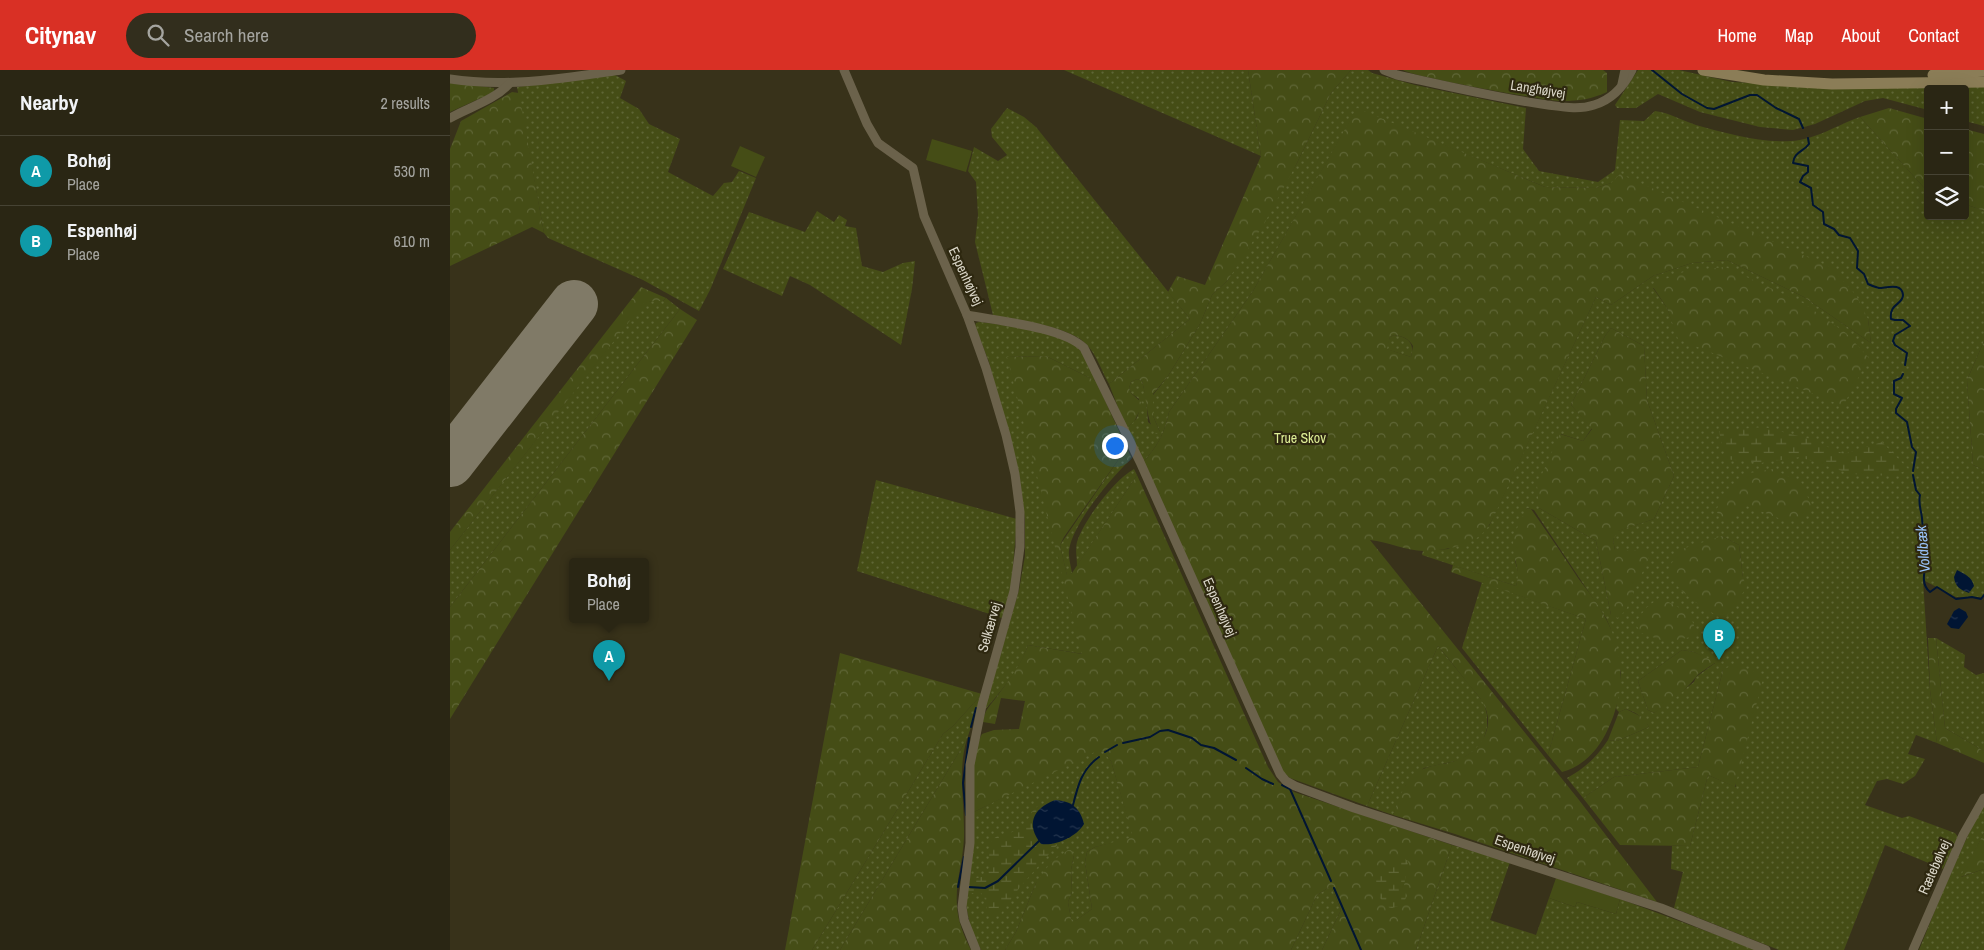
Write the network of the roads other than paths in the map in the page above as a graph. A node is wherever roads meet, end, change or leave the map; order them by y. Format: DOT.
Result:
graph roads {
  1 [pos="621,70"];
  2 [pos="844,70"];
  3 [pos="1384,70"];
  4 [pos="1625,70"];
  5 [pos="1632,70"];
  6 [pos="1703,70"];
  7 [pos="1739,70"];
  8 [pos="1984,71"];
  9 [pos="450,79"];
  10 [pos="1984,82"];
  11 [pos="509,84"];
  12 [pos="1622,84"];
  13 [pos="450,118"];
  14 [pos="967,315"];
  15 [pos="1984,798"];
  16 [pos="976,950"];
  17 [pos="1766,950"];
  18 [pos="1913,950"];
  1 -- 11 [label="street"];
  2 -- 14 [label="street, Espenhøjvej"];
  3 -- 12 [label="street, Langhøjvej"];
  4 -- 12 [label="street"];
  5 -- 12 [label="street, Langhøjvej"];
  6 -- 10 [label="street"];
  7 -- 8 [label="street"];
  9 -- 11 [label="street"];
  11 -- 13 [label="street"];
  14 -- 16 [label="street, Selkærvej"];
  14 -- 17 [label="street, Espenhøjvej"];
  15 -- 18 [label="street, Rætebølvej"];
}
